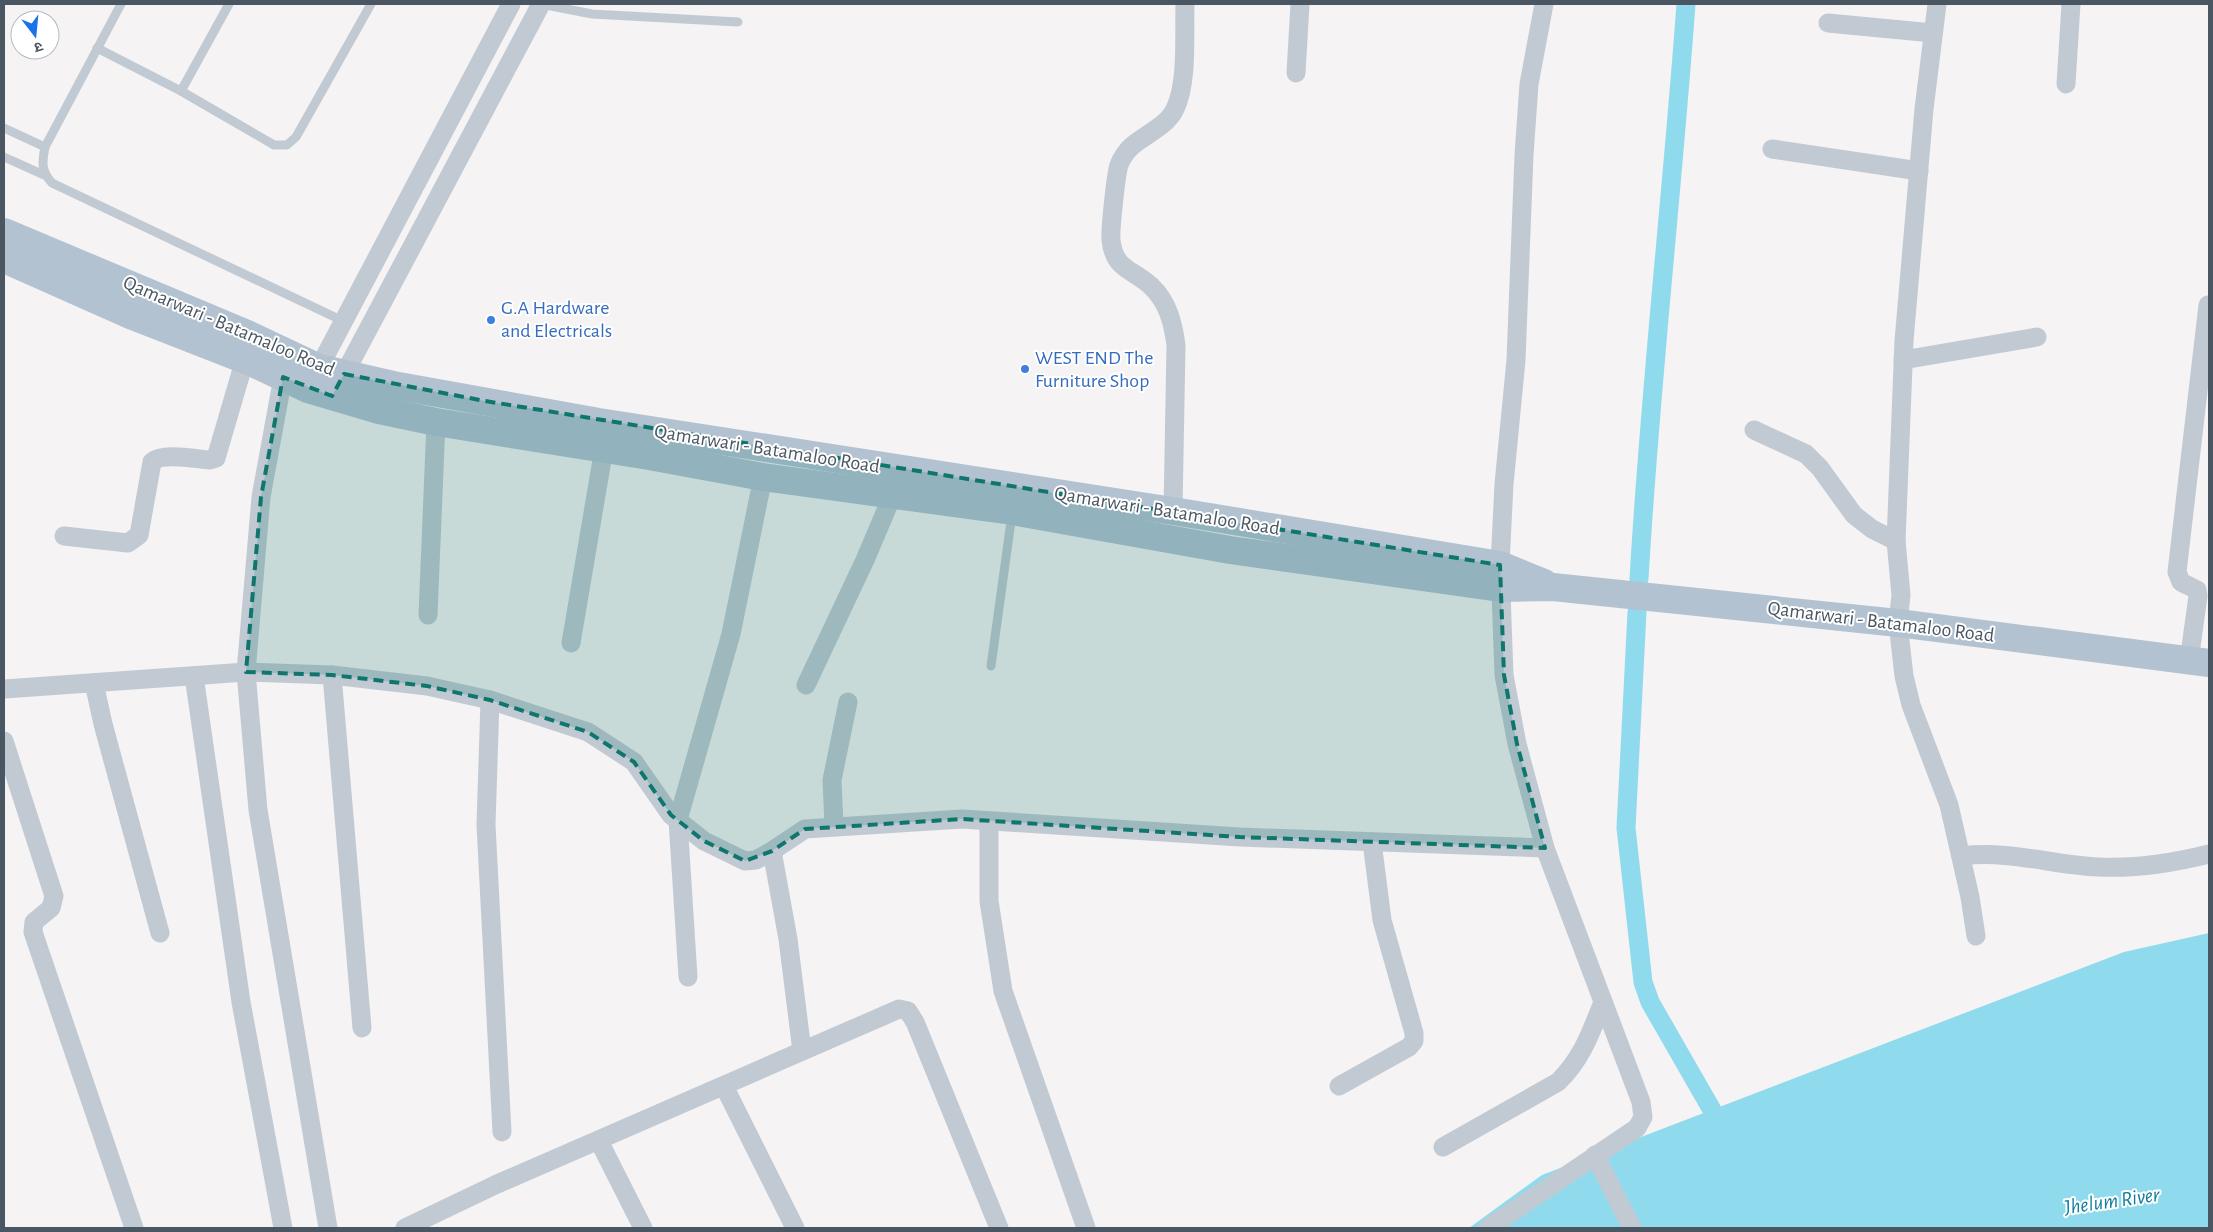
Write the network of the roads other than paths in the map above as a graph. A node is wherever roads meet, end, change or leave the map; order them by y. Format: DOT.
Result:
graph roads {
  1 [pos="121,4"];
  2 [pos="229,4"];
  3 [pos="371,4"];
  4 [pos="511,4"];
  5 [pos="541,4"];
  6 [pos="1185,4"];
  7 [pos="1300,4"];
  8 [pos="1544,4"];
  9 [pos="1937,4"];
  10 [pos="2071,4"];
  11 [pos="738,22"];
  12 [pos="1828,23"];
  13 [pos="1934,32"];
  14 [pos="97,48"];
  15 [pos="1296,73"];
  16 [pos="2066,84"];
  17 [pos="181,92"];
  18 [pos="4,128"];
  19 [pos="45,146"];
  20 [pos="1772,149"];
  21 [pos="4,158"];
  22 [pos="1918,171"];
  23 [pos="44,175"];
  24 [pos="4,232"];
  25 [pos="4,259"];
  26 [pos="2208,304"];
  27 [pos="343,321"];
  28 [pos="2037,337"];
  29 [pos="245,360"];
  30 [pos="1903,360"];
  31 [pos="283,377"];
  32 [pos="326,382"];
  33 [pos="436,422"];
  34 [pos="1754,430"];
  35 [pos="604,448"];
  36 [pos="763,477"];
  37 [pos="893,494"];
  38 [pos="1012,511"];
  39 [pos="1173,511"];
  40 [pos="64,536"];
  41 [pos="1896,541"];
  42 [pos="1500,576"];
  43 [pos="428,615"];
  44 [pos="1898,623"];
  45 [pos="571,643"];
  46 [pos="2199,662"];
  47 [pos="991,666"];
  48 [pos="246,672"];
  49 [pos="332,675"];
  50 [pos="194,676"];
  51 [pos="94,683"];
  52 [pos="806,685"];
  53 [pos="4,689"];
  54 [pos="490,700"];
  55 [pos="848,702"];
  56 [pos="4,741"];
  57 [pos="678,820"];
  58 [pos="989,821"];
  59 [pos="834,826"];
  60 [pos="1372,842"];
  61 [pos="1545,848"];
  62 [pos="772,851"];
  63 [pos="2209,854"];
  64 [pos="1961,856"];
  65 [pos="160,933"];
  66 [pos="1976,936"];
  67 [pos="688,977"];
  68 [pos="1603,1002"];
  69 [pos="362,1028"];
  70 [pos="802,1051"];
  71 [pos="724,1086"];
  72 [pos="1339,1086"];
  73 [pos="502,1132"];
  74 [pos="599,1141"];
  75 [pos="1443,1147"];
  76 [pos="1598,1162"];
  77 [pos="440,1221"];
  78 [pos="134,1228"];
  79 [pos="283,1228"];
  80 [pos="328,1228"];
  81 [pos="405,1228"];
  82 [pos="643,1228"];
  83 [pos="795,1228"];
  84 [pos="999,1228"];
  85 [pos="1086,1228"];
  86 [pos="1488,1228"];
  87 [pos="1632,1228"];
  1 -- 14 [label="lane"];
  2 -- 17 [label="lane"];
  3 -- 17 [label="lane"];
  4 -- 27 [label="street"];
  5 -- 11 [label="lane"];
  5 -- 32 [label="street"];
  6 -- 39 [label="street"];
  7 -- 15 [label="street"];
  8 -- 42 [label="street"];
  9 -- 13 [label="street"];
  10 -- 16 [label="street"];
  12 -- 13 [label="street"];
  13 -- 22 [label="street"];
  14 -- 17 [label="lane"];
  14 -- 19 [label="lane"];
  18 -- 19 [label="lane"];
  19 -- 23 [label="lane"];
  20 -- 22 [label="street"];
  21 -- 23 [label="lane"];
  22 -- 30 [label="street"];
  23 -- 27 [label="lane"];
  24 -- 32 [label="main road, Qamarwari - Batamaloo Road"];
  25 -- 29 [label="main road, Qamarwari - Batamaloo Road"];
  26 -- 46 [label="street"];
  27 -- 32 [label="street"];
  28 -- 30 [label="street"];
  29 -- 31 [label="main road, Qamarwari - Batamaloo Road"];
  29 -- 40 [label="street"];
  30 -- 41 [label="street"];
  31 -- 32 [label="main road, Qamarwari - Batamaloo Road"];
  31 -- 48 [label="street"];
  32 -- 33 [label="main road, Qamarwari - Batamaloo Road"];
  32 -- 39 [label="main road, Qamarwari - Batamaloo Road"];
  33 -- 35 [label="main road, Qamarwari - Batamaloo Road"];
  33 -- 43 [label="street"];
  34 -- 41 [label="street"];
  35 -- 36 [label="main road, Qamarwari - Batamaloo Road"];
  35 -- 45 [label="street"];
  36 -- 37 [label="main road, Qamarwari - Batamaloo Road"];
  36 -- 57 [label="street"];
  37 -- 38 [label="main road, Qamarwari - Batamaloo Road"];
  37 -- 52 [label="street"];
  38 -- 42 [label="main road, Qamarwari - Batamaloo Road"];
  38 -- 47 [label="lane"];
  39 -- 42 [label="main road, Qamarwari - Batamaloo Road"];
  41 -- 44 [label="street"];
  42 -- 44 [label="main road, Qamarwari - Batamaloo Road"];
  42 -- 61 [label="street"];
  44 -- 46 [label="main road, Qamarwari - Batamaloo Road"];
  44 -- 64 [label="street"];
  48 -- 49 [label="street"];
  48 -- 50 [label="street"];
  48 -- 80 [label="street"];
  49 -- 54 [label="street"];
  49 -- 69 [label="street"];
  50 -- 51 [label="street"];
  50 -- 79 [label="street"];
  51 -- 53 [label="street"];
  51 -- 65 [label="street"];
  54 -- 57 [label="street"];
  54 -- 73 [label="street"];
  55 -- 59 [label="street"];
  56 -- 78 [label="street"];
  57 -- 62 [label="street"];
  57 -- 67 [label="street"];
  58 -- 59 [label="street"];
  58 -- 60 [label="street"];
  58 -- 85 [label="street"];
  59 -- 62 [label="street"];
  60 -- 61 [label="street"];
  60 -- 72 [label="street"];
  61 -- 68 [label="street"];
  62 -- 70 [label="street"];
  63 -- 64 [label="street"];
  64 -- 66 [label="street"];
  68 -- 75 [label="street"];
  68 -- 76 [label="street"];
  70 -- 71 [label="street"];
  70 -- 84 [label="street"];
  71 -- 74 [label="street"];
  71 -- 83 [label="street"];
  74 -- 77 [label="street"];
  74 -- 82 [label="street"];
  76 -- 86 [label="street"];
  76 -- 87 [label="street"];
  77 -- 81 [label="street"];
}
